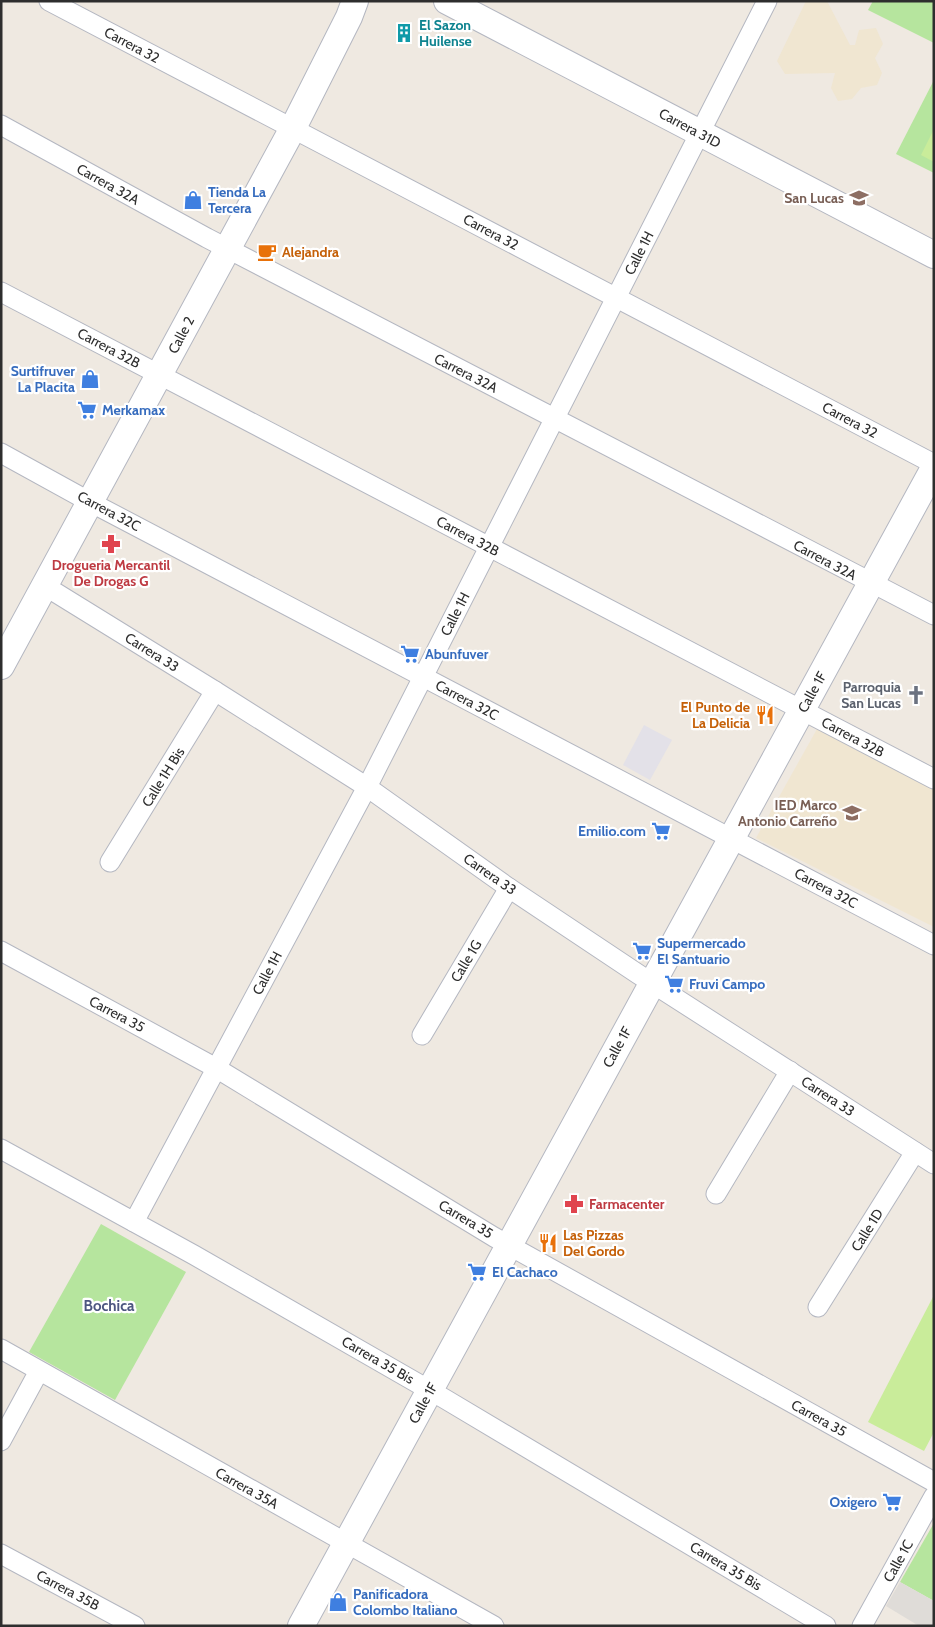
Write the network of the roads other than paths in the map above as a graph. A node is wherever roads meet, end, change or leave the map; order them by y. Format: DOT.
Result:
graph roads {
  1 [pos="49,1"];
  2 [pos="355,1"];
  3 [pos="447,1"];
  4 [pos="767,1"];
  5 [pos="1,125"];
  6 [pos="293,128"];
  7 [pos="700,133"];
  8 [pos="227,249"];
  9 [pos="934,255"];
  10 [pos="1,292"];
  11 [pos="616,298"];
  12 [pos="159,375"];
  13 [pos="555,419"];
  14 [pos="1,453"];
  15 [pos="934,464"];
  16 [pos="934,468"];
  17 [pos="90,502"];
  18 [pos="489,547"];
  19 [pos="871,584"];
  20 [pos="45,586"];
  21 [pos="934,615"];
  22 [pos="1,666"];
  23 [pos="423,677"];
  24 [pos="216,691"];
  25 [pos="802,710"];
  26 [pos="934,780"];
  27 [pos="367,787"];
  28 [pos="732,838"];
  29 [pos="110,862"];
  30 [pos="509,888"];
  31 [pos="934,945"];
  32 [pos="1,951"];
  33 [pos="653,982"];
  34 [pos="422,1035"];
  35 [pos="216,1068"];
  36 [pos="790,1071"];
  37 [pos="1,1149"];
  38 [pos="915,1152"];
  39 [pos="934,1164"];
  40 [pos="716,1194"];
  41 [pos="134,1222"];
  42 [pos="509,1245"];
  43 [pos="818,1307"];
  44 [pos="1,1349"];
  45 [pos="39,1371"];
  46 [pos="430,1390"];
  47 [pos="1,1441"];
  48 [pos="934,1482"];
  49 [pos="934,1496"];
  50 [pos="347,1543"];
  51 [pos="1,1554"];
  52 [pos="134,1626"];
  53 [pos="301,1626"];
  54 [pos="494,1626"];
  55 [pos="826,1626"];
  56 [pos="862,1626"];
  1 -- 6 [label="street, Carrera 32"];
  2 -- 6 [label="street, Calle 2"];
  3 -- 7 [label="street, Carrera 31D"];
  4 -- 7 [label="street, Calle 1H"];
  5 -- 8 [label="street, Carrera 32A"];
  6 -- 8 [label="street, Calle 2"];
  6 -- 11 [label="street, Carrera 32"];
  7 -- 9 [label="street, Carrera 31D"];
  7 -- 11 [label="street, Calle 1H"];
  8 -- 12 [label="street, Calle 2"];
  8 -- 13 [label="street, Carrera 32A"];
  10 -- 12 [label="street, Carrera 32B"];
  11 -- 13 [label="street, Calle 1H"];
  11 -- 15 [label="street, Carrera 32"];
  12 -- 17 [label="street, Calle 2"];
  12 -- 18 [label="street, Carrera 32B"];
  13 -- 18 [label="street, Calle 1H"];
  13 -- 19 [label="street, Carrera 32A"];
  14 -- 17 [label="street, Carrera 32C"];
  16 -- 19 [label="street, Calle 1F"];
  17 -- 20 [label="street, Calle 2"];
  17 -- 23 [label="street, Carrera 32C"];
  18 -- 23 [label="street, Calle 1H"];
  18 -- 25 [label="street, Carrera 32B"];
  19 -- 21 [label="street, Carrera 32A"];
  19 -- 25 [label="street, Calle 1F"];
  20 -- 22 [label="street, Calle 2"];
  20 -- 24 [label="street, Carrera 33"];
  23 -- 27 [label="street, Calle 1H"];
  23 -- 28 [label="street, Carrera 32C"];
  24 -- 27 [label="street, Carrera 33"];
  24 -- 29 [label="street, Calle 1H Bis"];
  25 -- 26 [label="street, Carrera 32B"];
  25 -- 28 [label="street, Calle 1F"];
  27 -- 30 [label="street, Carrera 33"];
  27 -- 35 [label="street, Calle 1H"];
  28 -- 31 [label="street, Carrera 32C"];
  28 -- 33 [label="street, Calle 1F"];
  30 -- 33 [label="street, Carrera 33"];
  30 -- 34 [label="street, Calle 1G"];
  32 -- 35 [label="street, Carrera 35"];
  33 -- 36 [label="street, Carrera 33"];
  33 -- 42 [label="street, Calle 1F"];
  35 -- 41 [label="street, Calle 1H"];
  35 -- 42 [label="street, Carrera 35"];
  36 -- 38 [label="street, Carrera 33"];
  36 -- 40 [label="street"];
  37 -- 41 [label="street, Carrera 35 Bis"];
  38 -- 39 [label="street, Carrera 33"];
  38 -- 43 [label="street, Calle 1D"];
  41 -- 46 [label="street, Carrera 35 Bis"];
  42 -- 46 [label="street, Calle 1F"];
  42 -- 48 [label="street, Carrera 35"];
  44 -- 45 [label="street, Carrera 35A"];
  45 -- 47 [label="street"];
  45 -- 50 [label="street, Carrera 35A"];
  46 -- 50 [label="street, Calle 1F"];
  46 -- 55 [label="street, Carrera 35 Bis"];
  49 -- 56 [label="street, Calle 1C"];
  50 -- 53 [label="street, Calle 1F"];
  50 -- 54 [label="street, Carrera 35A"];
  51 -- 52 [label="street, Carrera 35B"];
}
